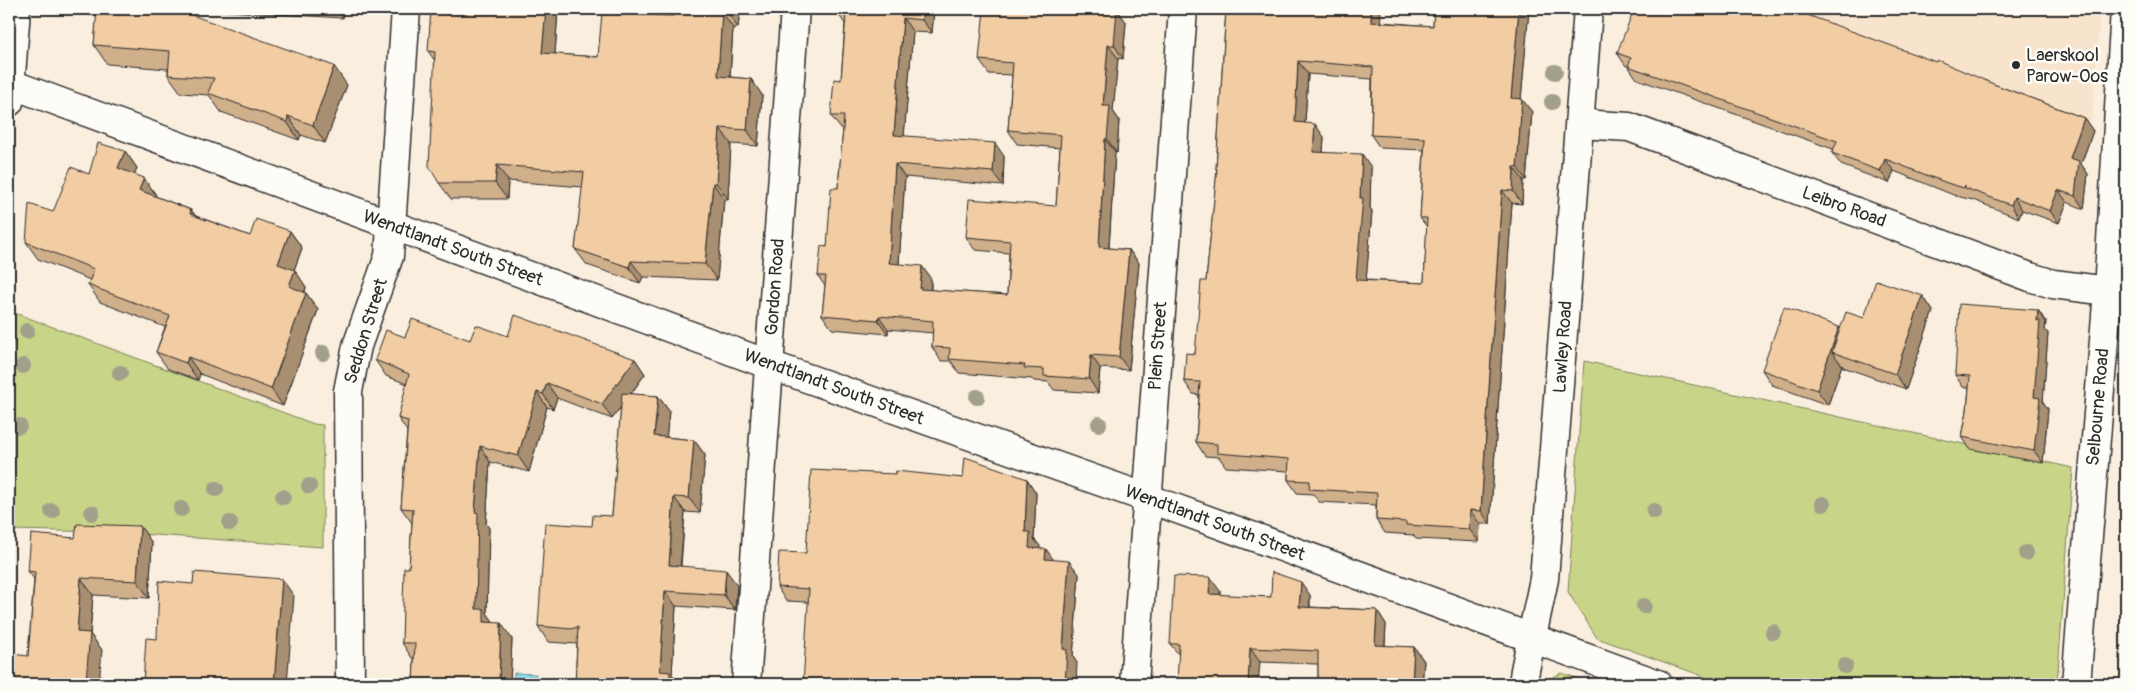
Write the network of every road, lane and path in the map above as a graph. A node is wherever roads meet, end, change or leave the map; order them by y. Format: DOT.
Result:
graph roads {
  1 [pos="16,9"];
  2 [pos="406,9"];
  3 [pos="795,9"];
  4 [pos="1183,9"];
  5 [pos="1588,9"];
  6 [pos="2124,9"];
  7 [pos="10,94"];
  8 [pos="1580,124"];
  9 [pos="392,225"];
  10 [pos="2108,291"];
  11 [pos="770,365"];
  12 [pos="1146,498"];
  13 [pos="1532,637"];
  14 [pos="350,684"];
  15 [pos="746,684"];
  16 [pos="1134,684"];
  17 [pos="1523,684"];
  18 [pos="1658,684"];
  19 [pos="2076,684"];
  1 -- 7 [label="street"];
  2 -- 9 [label="street, Seddon Street"];
  3 -- 11 [label="street, Gordon Road"];
  4 -- 12 [label="street, Plein Street"];
  5 -- 8 [label="street, Lawley Road"];
  6 -- 10 [label="street, Selbourne Road"];
  7 -- 9 [label="street, Wendtlandt South Street"];
  8 -- 10 [label="street, Leibro Road"];
  8 -- 13 [label="street, Lawley Road"];
  9 -- 11 [label="street, Wendtlandt South Street"];
  9 -- 14 [label="street, Seddon Street"];
  10 -- 19 [label="street, Selbourne Road"];
  11 -- 12 [label="street, Wendtlandt South Street"];
  11 -- 15 [label="street, Gordon Road"];
  12 -- 13 [label="street, Wendtlandt South Street"];
  12 -- 16 [label="street, Plein Street"];
  13 -- 17 [label="street, Lawley Road"];
  13 -- 18 [label="street, Wendtlandt South Street"];
}
